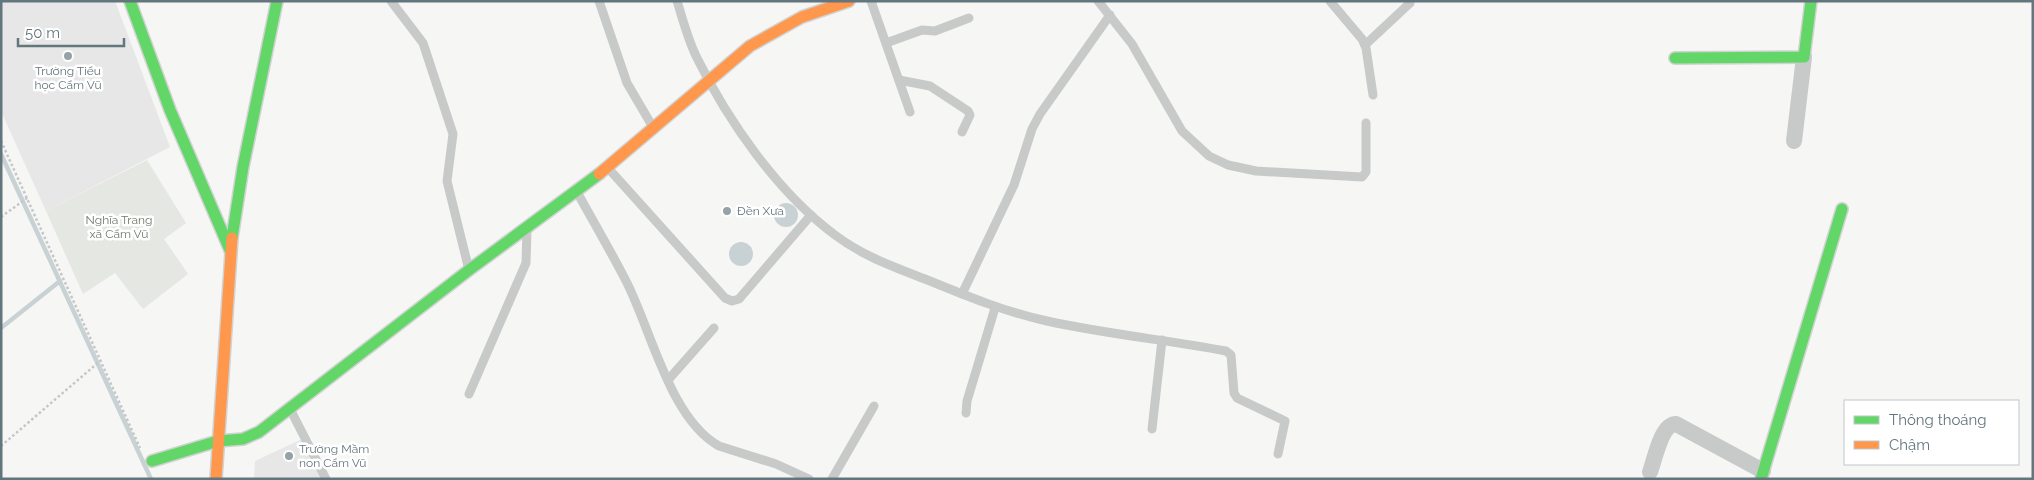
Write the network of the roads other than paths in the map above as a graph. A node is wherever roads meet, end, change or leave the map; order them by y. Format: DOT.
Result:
graph roads {
  1 [pos="130,1"];
  2 [pos="277,1"];
  3 [pos="391,1"];
  4 [pos="599,1"];
  5 [pos="677,1"];
  6 [pos="849,1"];
  7 [pos="871,1"];
  8 [pos="1098,1"];
  9 [pos="1330,1"];
  10 [pos="1408,1"];
  11 [pos="1811,1"];
  12 [pos="1110,15"];
  13 [pos="969,18"];
  14 [pos="886,43"];
  15 [pos="1365,45"];
  16 [pos="1675,58"];
  17 [pos="1804,58"];
  18 [pos="709,79"];
  19 [pos="899,80"];
  20 [pos="1373,95"];
  21 [pos="910,112"];
  22 [pos="1366,123"];
  23 [pos="654,129"];
  24 [pos="962,132"];
  25 [pos="1794,141"];
  26 [pos="608,168"];
  27 [pos="576,191"];
  28 [pos="1842,209"];
  29 [pos="811,215"];
  30 [pos="527,228"];
  31 [pos="230,250"];
  32 [pos="469,270"];
  33 [pos="962,294"];
  34 [pos="995,308"];
  35 [pos="714,328"];
  36 [pos="1162,340"];
  37 [pos="668,380"];
  38 [pos="469,394"];
  39 [pos="874,406"];
  40 [pos="290,408"];
  41 [pos="966,413"];
  42 [pos="1152,429"];
  43 [pos="218,441"];
  44 [pos="1278,454"];
  45 [pos="152,461"];
  46 [pos="1650,472"];
  47 [pos="1762,475"];
  48 [pos="216,479"];
  49 [pos="326,479"];
  50 [pos="809,479"];
  51 [pos="832,479"];
  1 -- 31 [label="street"];
  2 -- 31 [label="street"];
  3 -- 32 [label="lane"];
  4 -- 23 [label="lane"];
  5 -- 18 [label="lane"];
  6 -- 18 [label="street"];
  7 -- 14 [label="lane"];
  8 -- 12 [label="lane"];
  9 -- 15 [label="lane"];
  10 -- 15 [label="lane"];
  11 -- 17 [label="street"];
  12 -- 22 [label="lane"];
  12 -- 33 [label="lane"];
  13 -- 14 [label="lane"];
  14 -- 19 [label="lane"];
  15 -- 20 [label="lane"];
  16 -- 17 [label="street"];
  17 -- 25 [label="street"];
  18 -- 23 [label="street"];
  18 -- 29 [label="lane"];
  19 -- 21 [label="lane"];
  19 -- 24 [label="lane"];
  23 -- 26 [label="street"];
  26 -- 27 [label="street"];
  26 -- 29 [label="lane"];
  27 -- 30 [label="street"];
  27 -- 37 [label="lane"];
  28 -- 47 [label="street"];
  29 -- 33 [label="lane"];
  30 -- 32 [label="street"];
  30 -- 38 [label="lane"];
  31 -- 43 [label="street"];
  32 -- 40 [label="street"];
  33 -- 34 [label="lane"];
  34 -- 36 [label="lane"];
  34 -- 41 [label="lane"];
  35 -- 37 [label="lane"];
  36 -- 42 [label="lane"];
  36 -- 44 [label="lane"];
  37 -- 50 [label="lane"];
  39 -- 51 [label="lane"];
  40 -- 43 [label="street"];
  40 -- 49 [label="lane"];
  43 -- 45 [label="street"];
  43 -- 48 [label="street"];
  46 -- 47 [label="street"];
}
